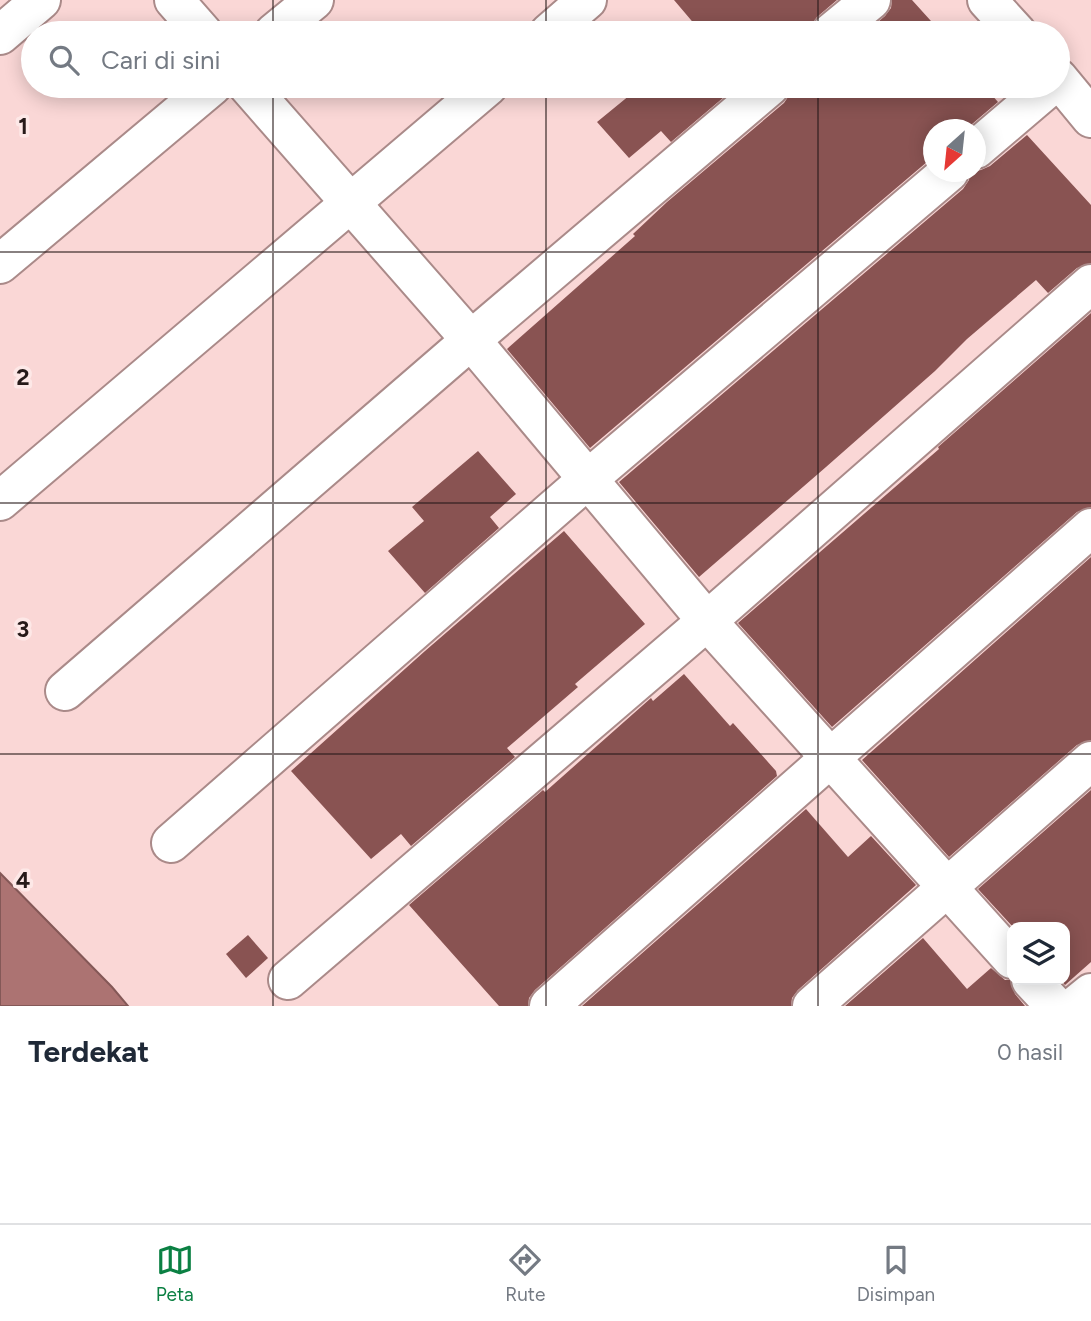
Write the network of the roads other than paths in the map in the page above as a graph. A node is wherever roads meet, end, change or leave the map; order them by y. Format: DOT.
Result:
graph roads {
  1 [pos="41,0"];
  2 [pos="174,0"];
  3 [pos="314,0"];
  4 [pos="587,0"];
  5 [pos="870,0"];
  6 [pos="987,0"];
  7 [pos="192,21"];
  8 [pos="289,21"];
  9 [pos="563,21"];
  10 [pos="845,21"];
  11 [pos="1006,21"];
  12 [pos="0,35"];
  13 [pos="1070,93"];
  14 [pos="198,98"];
  15 [pos="258,98"];
  16 [pos="474,98"];
  17 [pos="756,98"];
  18 [pos="1036,98"];
  19 [pos="1091,118"];
  20 [pos="986,140"];
  21 [pos="937,182"];
  22 [pos="351,204"];
  23 [pos="0,264"];
  24 [pos="1091,284"];
  25 [pos="471,340"];
  26 [pos="588,479"];
  27 [pos="0,501"];
  28 [pos="1091,528"];
  29 [pos="706,621"];
  30 [pos="65,691"];
  31 [pos="830,757"];
  32 [pos="1091,761"];
  33 [pos="171,843"];
  34 [pos="947,887"];
  35 [pos="1007,953"];
  36 [pos="288,980"];
  37 [pos="1036,985"];
  38 [pos="1091,993"];
  39 [pos="549,1006"];
  40 [pos="812,1006"];
  41 [pos="1055,1006"];
  42 [pos="1075,1006"];
  1 -- 12 [label="street"];
  2 -- 7 [label="street"];
  3 -- 8 [label="street"];
  4 -- 9 [label="street"];
  5 -- 10 [label="street"];
  6 -- 11 [label="street"];
  13 -- 19 [label="street"];
  14 -- 23 [label="street"];
  15 -- 22 [label="street"];
  16 -- 22 [label="street"];
  17 -- 25 [label="street"];
  18 -- 20 [label="street"];
  21 -- 26 [label="street"];
  22 -- 25 [label="street"];
  22 -- 27 [label="street"];
  24 -- 29 [label="street"];
  25 -- 26 [label="street"];
  25 -- 30 [label="street"];
  26 -- 29 [label="street"];
  26 -- 33 [label="street"];
  28 -- 31 [label="street"];
  29 -- 31 [label="street"];
  29 -- 36 [label="street"];
  31 -- 34 [label="street"];
  31 -- 39 [label="street"];
  32 -- 34 [label="street"];
  34 -- 35 [label="street"];
  34 -- 40 [label="street"];
  37 -- 41 [label="street"];
  38 -- 42 [label="street"];
}
